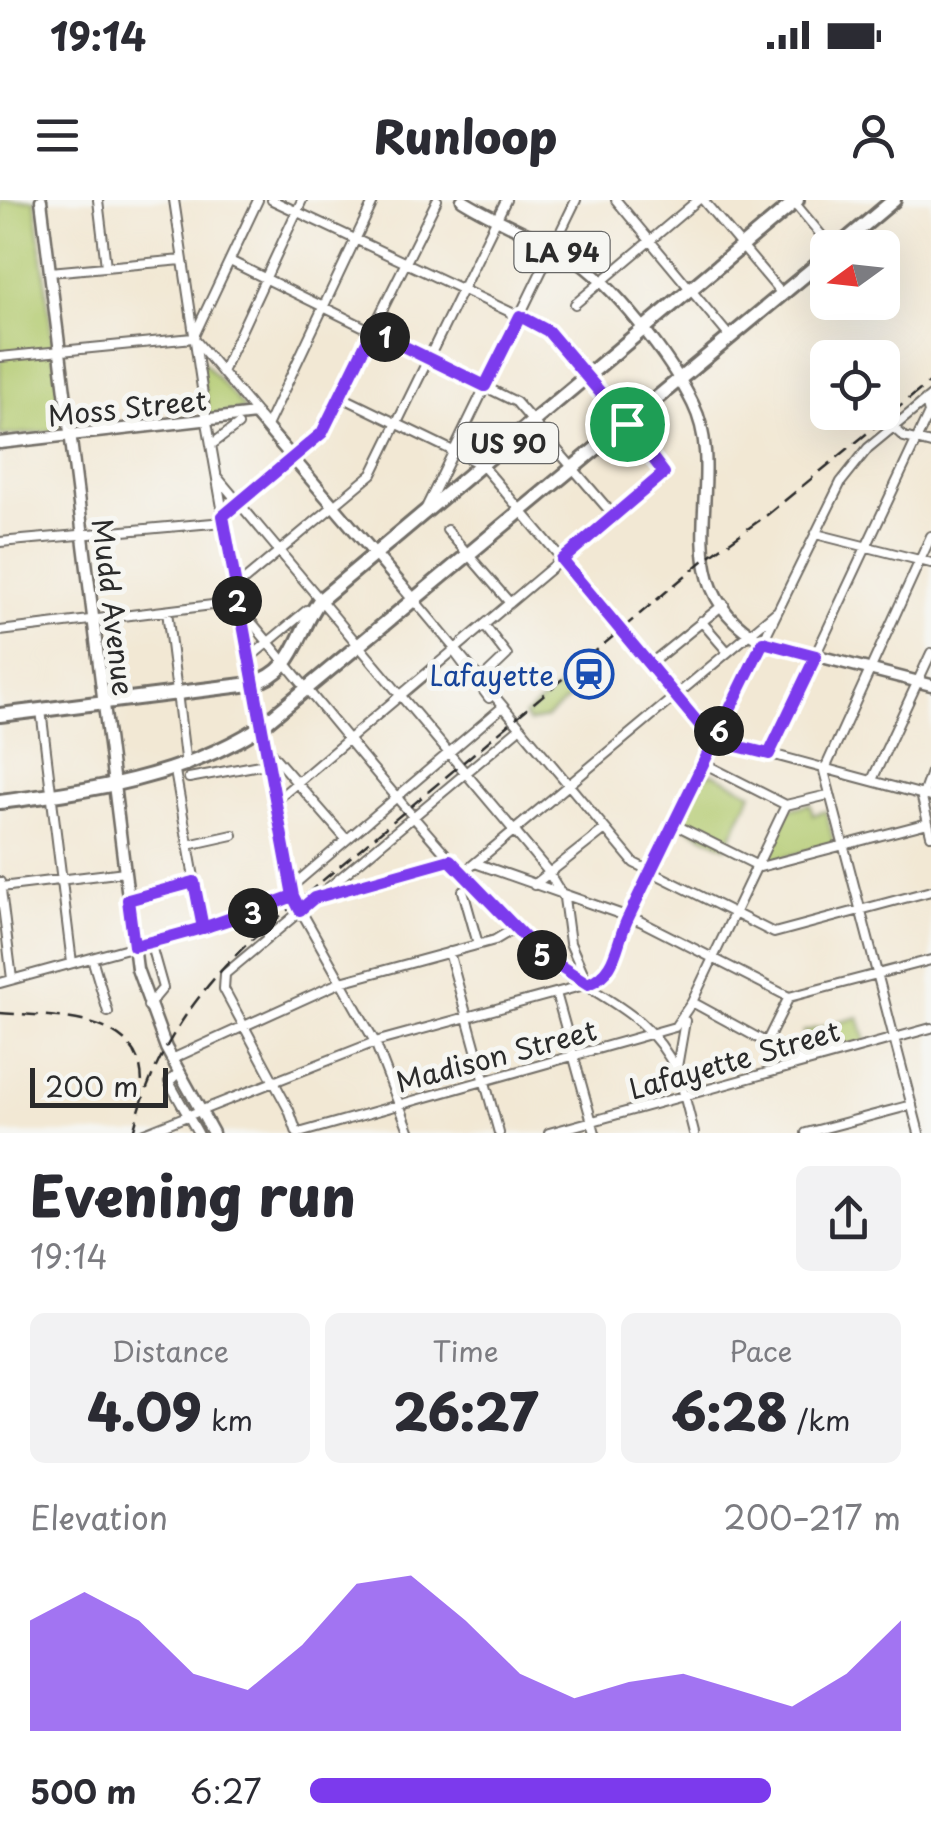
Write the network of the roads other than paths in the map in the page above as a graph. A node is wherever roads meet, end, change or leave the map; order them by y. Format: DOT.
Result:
graph roads {
  1 [pos="41,200"];
  2 [pos="98,200"];
  3 [pos="174,200"];
  4 [pos="258,200"];
  5 [pos="272,200"];
  6 [pos="302,200"];
  7 [pos="374,200"];
  8 [pos="437,200"];
  9 [pos="462,200"];
  10 [pos="506,200"];
  11 [pos="576,200"];
  12 [pos="616,200"];
  13 [pos="701,200"];
  14 [pos="794,201"];
  15 [pos="887,202"];
  16 [pos="297,212"];
  17 [pos="497,220"];
  18 [pos="819,230"];
  19 [pos="855,230"];
  20 [pos="355,240"];
  21 [pos="650,241"];
  22 [pos="742,246"];
  23 [pos="553,248"];
  24 [pos="182,260"];
  25 [pos="230,261"];
  26 [pos="406,263"];
  27 [pos="106,266"];
  28 [pos="810,271"];
  29 [pos="50,272"];
  30 [pos="265,278"];
  31 [pos="600,283"];
  32 [pos="463,289"];
  33 [pos="690,289"];
  34 [pos="782,294"];
  35 [pos="575,304"];
  36 [pos="323,307"];
  37 [pos="520,316"];
  38 [pos="641,330"];
  39 [pos="372,331"];
  40 [pos="730,337"];
  41 [pos="193,338"];
  42 [pos="60,350"];
  43 [pos="0,357"];
  44 [pos="429,358"];
  45 [pos="222,372"];
  46 [pos="586,376"];
  47 [pos="679,380"];
  48 [pos="485,386"];
  49 [pos="340,396"];
  50 [pos="929,398"];
  51 [pos="258,416"];
  52 [pos="534,420"];
  53 [pos="900,421"];
  54 [pos="207,422"];
  55 [pos="397,424"];
  56 [pos="627,424"];
  57 [pos="238,425"];
  58 [pos="267,426"];
  59 [pos="890,430"];
  60 [pos="898,430"];
  61 [pos="70,436"];
  62 [pos="916,440"];
  63 [pos="0,443"];
  64 [pos="931,444"];
  65 [pos="211,445"];
  66 [pos="453,452"];
  67 [pos="294,458"];
  68 [pos="482,465"];
  69 [pos="574,468"];
  70 [pos="216,476"];
  71 [pos="239,503"];
  72 [pos="334,506"];
  73 [pos="424,512"];
  74 [pos="522,512"];
  75 [pos="614,516"];
  76 [pos="223,519"];
  77 [pos="447,530"];
  78 [pos="816,534"];
  79 [pos="82,535"];
  80 [pos="931,536"];
  81 [pos="0,542"];
  82 [pos="866,546"];
  83 [pos="280,551"];
  84 [pos="374,554"];
  85 [pos="469,556"];
  86 [pos="562,560"];
  87 [pos="920,560"];
  88 [pos="931,563"];
  89 [pos="235,588"];
  90 [pos="320,600"];
  91 [pos="415,601"];
  92 [pos="510,603"];
  93 [pos="238,604"];
  94 [pos="724,604"];
  95 [pos="779,609"];
  96 [pos="307,610"];
  97 [pos="167,611"];
  98 [pos="93,620"];
  99 [pos="702,622"];
  100 [pos="484,625"];
  101 [pos="0,631"];
  102 [pos="749,633"];
  103 [pos="268,642"];
  104 [pos="763,642"];
  105 [pos="360,647"];
  106 [pos="456,650"];
  107 [pos="727,652"];
  108 [pos="931,653"];
  109 [pos="816,656"];
  110 [pos="247,660"];
  111 [pos="286,664"];
  112 [pos="650,664"];
  113 [pos="870,669"];
  114 [pos="484,677"];
  115 [pos="918,682"];
  116 [pos="251,684"];
  117 [pos="931,685"];
  118 [pos="308,691"];
  119 [pos="177,693"];
  120 [pos="675,695"];
  121 [pos="400,696"];
  122 [pos="104,702"];
  123 [pos="42,710"];
  124 [pos="499,710"];
  125 [pos="0,715"];
  126 [pos="516,730"];
  127 [pos="534,734"];
  128 [pos="260,735"];
  129 [pos="715,739"];
  130 [pos="350,740"];
  131 [pos="448,753"];
  132 [pos="769,754"];
  133 [pos="703,763"];
  134 [pos="266,764"];
  135 [pos="824,768"];
  136 [pos="462,769"];
  137 [pos="183,771"];
  138 [pos="931,772"];
  139 [pos="872,780"];
  140 [pos="296,784"];
  141 [pos="569,786"];
  142 [pos="114,787"];
  143 [pos="559,794"];
  144 [pos="828,795"];
  145 [pos="926,795"];
  146 [pos="52,796"];
  147 [pos="397,797"];
  148 [pos="0,802"];
  149 [pos="272,803"];
  150 [pos="786,805"];
  151 [pos="414,818"];
  152 [pos="928,823"];
  153 [pos="674,824"];
  154 [pos="605,829"];
  155 [pos="514,830"];
  156 [pos="233,835"];
  157 [pos="931,835"];
  158 [pos="346,839"];
  159 [pos="188,846"];
  160 [pos="842,846"];
  161 [pos="450,860"];
  162 [pos="475,863"];
  163 [pos="756,866"];
  164 [pos="125,872"];
  165 [pos="650,872"];
  166 [pos="463,874"];
  167 [pos="550,875"];
  168 [pos="62,880"];
  169 [pos="194,882"];
  170 [pos="0,884"];
  171 [pos="534,885"];
  172 [pos="462,891"];
  173 [pos="931,891"];
  174 [pos="291,892"];
  175 [pos="482,893"];
  176 [pos="562,894"];
  177 [pos="314,898"];
  178 [pos="128,900"];
  179 [pos="467,906"];
  180 [pos="300,910"];
  181 [pos="860,910"];
  182 [pos="733,914"];
  183 [pos="629,916"];
  184 [pos="203,928"];
  185 [pos="516,928"];
  186 [pos="150,942"];
  187 [pos="478,944"];
  188 [pos="134,946"];
  189 [pos="449,952"];
  190 [pos="712,957"];
  191 [pos="92,958"];
  192 [pos="931,960"];
  193 [pos="72,963"];
  194 [pos="877,975"];
  195 [pos="12,980"];
  196 [pos="341,982"];
  197 [pos="0,983"];
  198 [pos="588,984"];
  199 [pos="556,992"];
  200 [pos="789,996"];
  201 [pos="692,1002"];
  202 [pos="148,1006"];
  203 [pos="108,1012"];
  204 [pos="467,1016"];
  205 [pos="244,1026"];
  206 [pos="931,1028"];
  207 [pos="655,1035"];
  208 [pos="894,1038"];
  209 [pos="766,1041"];
  210 [pos="375,1042"];
  211 [pos="574,1057"];
  212 [pos="172,1060"];
  213 [pos="803,1063"];
  214 [pos="179,1072"];
  215 [pos="677,1072"];
  216 [pos="273,1081"];
  217 [pos="485,1082"];
  218 [pos="684,1096"];
  219 [pos="402,1104"];
  220 [pos="912,1105"];
  221 [pos="199,1110"];
  222 [pos="187,1114"];
  223 [pos="592,1122"];
  224 [pos="144,1133"];
  225 [pos="198,1133"];
  226 [pos="213,1133"];
  227 [pos="298,1133"];
  228 [pos="410,1133"];
  229 [pos="499,1133"];
  230 [pos="549,1133"];
  231 [pos="595,1133"];
  232 [pos="694,1133"];
  233 [pos="806,1133"];
  234 [pos="919,1133"];
  1 -- 29 [label="main road, Mudd Avenue"];
  2 -- 27 [label="street"];
  3 -- 24 [label="street"];
  4 -- 25 [label="street"];
  5 -- 16 [label="street"];
  6 -- 16 [label="street"];
  7 -- 20 [label="street"];
  8 -- 26 [label="street"];
  9 -- 17 [label="main road, LA 94"];
  10 -- 17 [label="street"];
  11 -- 23 [label="street"];
  12 -- 21 [label="street"];
  13 -- 21 [label="street"];
  13 -- 22 [label="street"];
  14 -- 18 [label="street"];
  14 -- 22 [label="highway, US 90"];
  15 -- 19 [label="highway"];
  16 -- 20 [label="street"];
  16 -- 30 [label="street"];
  17 -- 23 [label="main road, LA 94"];
  17 -- 32 [label="street"];
  20 -- 26 [label="street"];
  20 -- 36 [label="street"];
  21 -- 31 [label="street"];
  21 -- 33 [label="street"];
  22 -- 33 [label="highway, US 90"];
  22 -- 34 [label="street"];
  23 -- 31 [label="main road, LA 94"];
  23 -- 37 [label="street"];
  24 -- 27 [label="street"];
  24 -- 41 [label="street"];
  25 -- 30 [label="street"];
  25 -- 41 [label="street"];
  26 -- 32 [label="street"];
  26 -- 39 [label="street"];
  27 -- 29 [label="street"];
  28 -- 34 [label="highway, US 90"];
  29 -- 42 [label="main road, Mudd Avenue"];
  30 -- 36 [label="street"];
  30 -- 45 [label="street"];
  31 -- 35 [label="street"];
  31 -- 38 [label="main road, LA 94"];
  32 -- 37 [label="street"];
  32 -- 44 [label="street"];
  33 -- 38 [label="highway, US 90"];
  33 -- 40 [label="street"];
  34 -- 40 [label="highway, US 90"];
  36 -- 39 [label="street"];
  36 -- 58 [label="street"];
  37 -- 46 [label="street"];
  37 -- 48 [label="street"];
  38 -- 46 [label="highway, US 90"];
  38 -- 47 [label="main road"];
  39 -- 44 [label="street"];
  39 -- 49 [label="street"];
  40 -- 47 [label="highway, US 90"];
  41 -- 42 [label="street"];
  41 -- 45 [label="street"];
  41 -- 54 [label="street"];
  42 -- 43 [label="street"];
  42 -- 61 [label="main road, Mudd Avenue"];
  44 -- 48 [label="street"];
  44 -- 55 [label="street"];
  45 -- 51 [label="street"];
  46 -- 52 [label="highway, US 90"];
  46 -- 56 [label="street"];
  47 -- 56 [label="highway, US 90"];
  47 -- 94 [label="main road"];
  48 -- 52 [label="street"];
  48 -- 66 [label="street"];
  49 -- 55 [label="street"];
  49 -- 67 [label="street"];
  50 -- 53 [label="street"];
  50 -- 62 [label="street"];
  51 -- 54 [label="main road, Moss Street"];
  51 -- 58 [label="main road"];
  52 -- 68 [label="highway, US 90"];
  52 -- 69 [label="street"];
  54 -- 61 [label="main road, Moss Street"];
  54 -- 65 [label="street"];
  55 -- 66 [label="street"];
  55 -- 72 [label="street"];
  56 -- 69 [label="highway, US 90"];
  56 -- 75 [label="street"];
  57 -- 65 [label="street"];
  58 -- 67 [label="main road"];
  59 -- 78 [label="street"];
  60 -- 62 [label="street"];
  61 -- 63 [label="main road, Moss Street"];
  61 -- 79 [label="main road, Mudd Avenue"];
  62 -- 64 [label="street"];
  62 -- 82 [label="street"];
  65 -- 70 [label="street"];
  66 -- 68 [label="street"];
  66 -- 73 [label="street"];
  67 -- 71 [label="street"];
  67 -- 72 [label="main road"];
  68 -- 73 [label="highway, US 90"];
  68 -- 74 [label="street"];
  69 -- 74 [label="highway, US 90"];
  69 -- 75 [label="street"];
  70 -- 71 [label="street"];
  70 -- 76 [label="street"];
  71 -- 76 [label="street"];
  71 -- 83 [label="street"];
  72 -- 83 [label="street"];
  72 -- 84 [label="main road"];
  73 -- 84 [label="highway, US 90"];
  74 -- 85 [label="highway, US 90"];
  74 -- 86 [label="street"];
  75 -- 86 [label="street"];
  76 -- 79 [label="street"];
  76 -- 89 [label="street"];
  77 -- 85 [label="street"];
  78 -- 82 [label="street"];
  78 -- 95 [label="street"];
  79 -- 81 [label="street"];
  79 -- 98 [label="main road, Mudd Avenue"];
  80 -- 87 [label="street"];
  82 -- 87 [label="street"];
  82 -- 109 [label="street"];
  83 -- 89 [label="street"];
  83 -- 90 [label="street"];
  84 -- 90 [label="highway, US 90"];
  84 -- 91 [label="main road"];
  85 -- 91 [label="highway, US 90"];
  85 -- 92 [label="street"];
  86 -- 92 [label="street"];
  86 -- 112 [label="street"];
  87 -- 88 [label="street"];
  87 -- 113 [label="street"];
  89 -- 93 [label="street"];
  90 -- 105 [label="street"];
  90 -- 111 [label="highway, US 90"];
  91 -- 105 [label="highway, US 90"];
  91 -- 106 [label="street"];
  92 -- 100 [label="street"];
  93 -- 97 [label="street"];
  93 -- 103 [label="street"];
  93 -- 110 [label="street"];
  94 -- 99 [label="street"];
  94 -- 102 [label="main road"];
  95 -- 102 [label="street"];
  95 -- 104 [label="street"];
  96 -- 103 [label="street"];
  97 -- 98 [label="street"];
  97 -- 119 [label="street"];
  98 -- 101 [label="street"];
  98 -- 122 [label="main road, Mudd Avenue"];
  99 -- 107 [label="street"];
  99 -- 112 [label="street"];
  100 -- 106 [label="street"];
  100 -- 114 [label="street"];
  102 -- 104 [label="main road"];
  102 -- 107 [label="street"];
  103 -- 110 [label="street"];
  103 -- 111 [label="street"];
  104 -- 109 [label="main road"];
  104 -- 129 [label="street"];
  105 -- 118 [label="highway, US 90"];
  105 -- 121 [label="street"];
  106 -- 114 [label="street"];
  106 -- 121 [label="street"];
  106 -- 124 [label="street"];
  106 -- 141 [label="street"];
  107 -- 120 [label="street"];
  108 -- 115 [label="street"];
  109 -- 113 [label="main road"];
  109 -- 132 [label="street"];
  110 -- 116 [label="street"];
  111 -- 116 [label="highway"];
  111 -- 118 [label="street"];
  112 -- 120 [label="street"];
  113 -- 115 [label="main road"];
  113 -- 135 [label="street"];
  114 -- 127 [label="street"];
  115 -- 117 [label="main road"];
  115 -- 139 [label="street"];
  116 -- 119 [label="highway"];
  116 -- 128 [label="street"];
  118 -- 128 [label="highway, US 90"];
  118 -- 130 [label="street"];
  119 -- 122 [label="highway"];
  119 -- 137 [label="street"];
  120 -- 129 [label="street"];
  120 -- 141 [label="street"];
  121 -- 130 [label="street"];
  121 -- 131 [label="street"];
  122 -- 123 [label="highway"];
  122 -- 142 [label="main road, Mudd Avenue"];
  123 -- 125 [label="highway"];
  123 -- 146 [label="street"];
  124 -- 126 [label="street"];
  124 -- 131 [label="street"];
  126 -- 136 [label="street"];
  126 -- 143 [label="street"];
  128 -- 134 [label="street"];
  128 -- 137 [label="highway, US 90"];
  128 -- 140 [label="street"];
  129 -- 132 [label="street"];
  129 -- 133 [label="street"];
  130 -- 140 [label="street"];
  130 -- 147 [label="street"];
  131 -- 136 [label="street"];
  131 -- 147 [label="street"];
  132 -- 135 [label="street"];
  133 -- 150 [label="street"];
  133 -- 153 [label="street"];
  134 -- 137 [label="street"];
  134 -- 149 [label="street"];
  135 -- 139 [label="street"];
  135 -- 144 [label="street"];
  136 -- 151 [label="street"];
  136 -- 155 [label="street"];
  137 -- 142 [label="highway, US 90"];
  137 -- 159 [label="street"];
  138 -- 145 [label="street"];
  139 -- 145 [label="street"];
  140 -- 149 [label="street"];
  140 -- 158 [label="street"];
  141 -- 143 [label="street"];
  141 -- 154 [label="street"];
  142 -- 146 [label="highway"];
  142 -- 164 [label="main road, Mudd Avenue"];
  143 -- 155 [label="street"];
  144 -- 150 [label="street"];
  144 -- 160 [label="street"];
  145 -- 152 [label="street"];
  146 -- 148 [label="highway"];
  146 -- 168 [label="street"];
  147 -- 151 [label="street"];
  147 -- 158 [label="street"];
  149 -- 174 [label="street"];
  150 -- 163 [label="street"];
  151 -- 161 [label="street"];
  151 -- 177 [label="street"];
  152 -- 157 [label="street"];
  152 -- 160 [label="street"];
  153 -- 163 [label="street"];
  153 -- 165 [label="street"];
  154 -- 165 [label="street"];
  154 -- 167 [label="street"];
  155 -- 162 [label="street"];
  155 -- 167 [label="street"];
  156 -- 159 [label="street"];
  158 -- 174 [label="street"];
  159 -- 169 [label="street"];
  160 -- 163 [label="street"];
  160 -- 181 [label="street"];
  161 -- 166 [label="street"];
  161 -- 177 [label="street"];
  162 -- 166 [label="street"];
  162 -- 171 [label="street"];
  163 -- 182 [label="street"];
  164 -- 168 [label="street"];
  164 -- 178 [label="main road, Mudd Avenue"];
  165 -- 182 [label="street"];
  165 -- 183 [label="street"];
  166 -- 175 [label="street"];
  167 -- 171 [label="street"];
  167 -- 176 [label="street"];
  168 -- 170 [label="street"];
  168 -- 193 [label="street"];
  169 -- 178 [label="street"];
  169 -- 184 [label="street"];
  170 -- 195 [label="street"];
  171 -- 176 [label="street"];
  172 -- 179 [label="street"];
  173 -- 181 [label="street"];
  174 -- 180 [label="street"];
  174 -- 184 [label="street"];
  175 -- 179 [label="street"];
  175 -- 185 [label="street"];
  176 -- 183 [label="street"];
  176 -- 198 [label="street"];
  177 -- 180 [label="street"];
  178 -- 188 [label="main road, Mudd Avenue"];
  179 -- 187 [label="street"];
  180 -- 196 [label="street"];
  180 -- 205 [label="street"];
  181 -- 182 [label="street"];
  181 -- 194 [label="street"];
  182 -- 190 [label="street"];
  183 -- 190 [label="street"];
  183 -- 198 [label="street"];
  184 -- 186 [label="street"];
  185 -- 187 [label="street"];
  185 -- 198 [label="street"];
  186 -- 188 [label="street"];
  186 -- 202 [label="street"];
  187 -- 189 [label="street"];
  188 -- 191 [label="street"];
  188 -- 202 [label="main road, Mudd Avenue"];
  189 -- 196 [label="street"];
  189 -- 204 [label="street"];
  190 -- 200 [label="street"];
  190 -- 201 [label="street"];
  191 -- 193 [label="street"];
  191 -- 203 [label="street"];
  192 -- 194 [label="street"];
  193 -- 195 [label="street"];
  194 -- 200 [label="street"];
  194 -- 208 [label="street"];
  195 -- 197 [label="street"];
  196 -- 205 [label="street"];
  196 -- 210 [label="street"];
  198 -- 199 [label="street"];
  198 -- 207 [label="street"];
  199 -- 204 [label="street"];
  199 -- 211 [label="street"];
  200 -- 209 [label="street"];
  201 -- 207 [label="street, Madison Street"];
  201 -- 209 [label="street"];
  201 -- 215 [label="street"];
  202 -- 212 [label="main road, Mudd Avenue"];
  204 -- 210 [label="street"];
  204 -- 217 [label="street"];
  205 -- 212 [label="street"];
  205 -- 216 [label="street"];
  206 -- 208 [label="street, Lafayette Street"];
  207 -- 211 [label="street, Madison Street"];
  207 -- 215 [label="street"];
  208 -- 213 [label="street, Lafayette Street"];
  208 -- 220 [label="street"];
  209 -- 213 [label="street"];
  210 -- 216 [label="street"];
  210 -- 219 [label="street"];
  211 -- 217 [label="street, Madison Street"];
  211 -- 223 [label="street"];
  212 -- 214 [label="main road, Mudd Avenue"];
  213 -- 218 [label="street, Lafayette Street"];
  214 -- 221 [label="main road, Mudd Avenue"];
  214 -- 222 [label="street"];
  215 -- 218 [label="street"];
  216 -- 221 [label="street"];
  216 -- 227 [label="street"];
  217 -- 219 [label="street, Madison Street"];
  217 -- 229 [label="street"];
  218 -- 223 [label="street, Lafayette Street"];
  218 -- 232 [label="street"];
  219 -- 227 [label="street, Madison Street"];
  219 -- 228 [label="street"];
  220 -- 233 [label="street"];
  220 -- 234 [label="street"];
  221 -- 222 [label="street"];
  221 -- 226 [label="main road, Mudd Avenue"];
  222 -- 224 [label="street"];
  222 -- 225 [label="street"];
  223 -- 230 [label="street, Lafayette Street"];
  223 -- 231 [label="street"];
}
